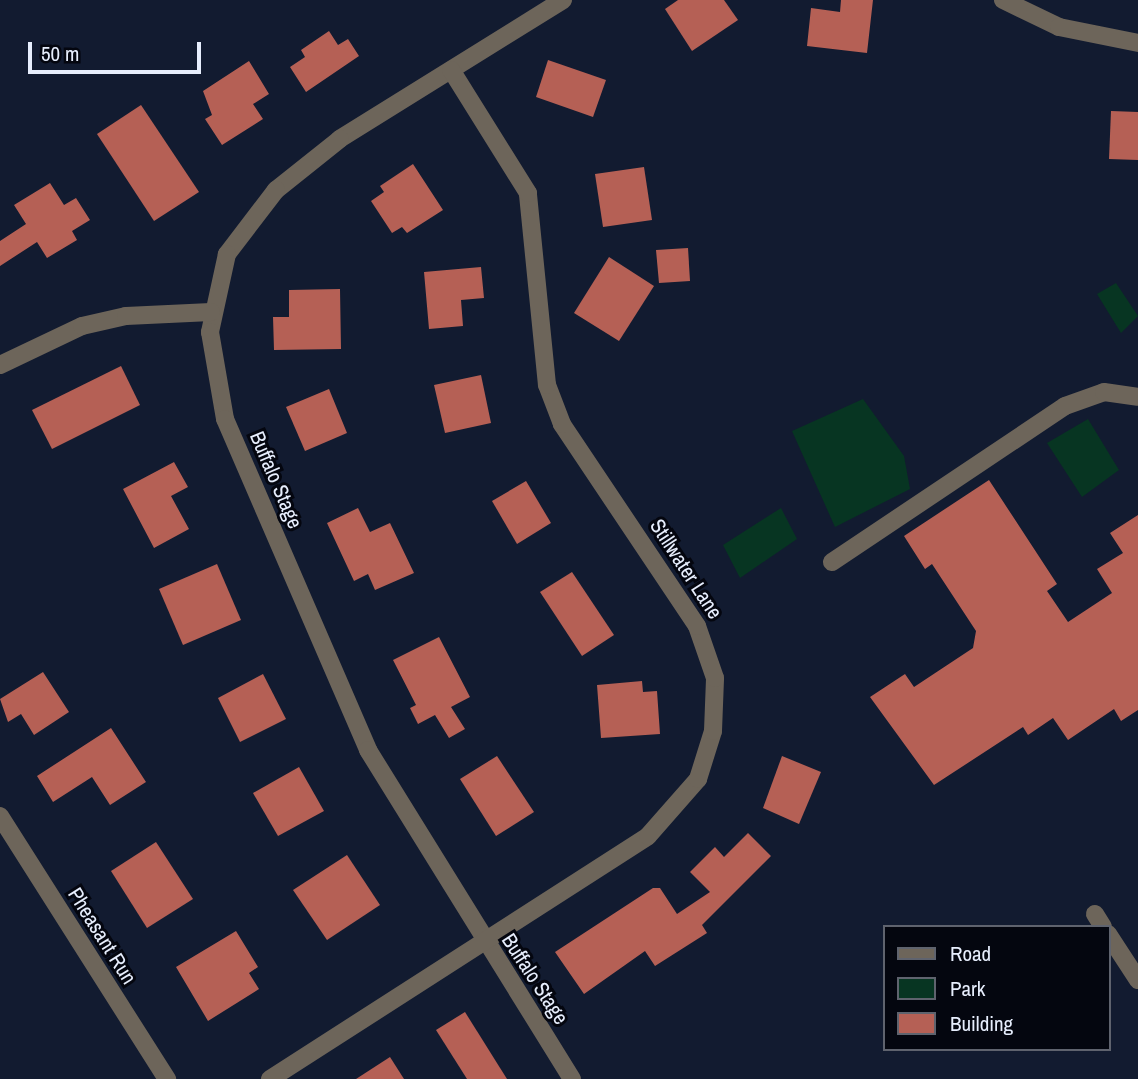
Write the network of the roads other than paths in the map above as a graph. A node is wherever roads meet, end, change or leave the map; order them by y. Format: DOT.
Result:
graph roads {
  1 [pos="563,0"];
  2 [pos="1003,0"];
  3 [pos="1138,43"];
  4 [pos="451,70"];
  5 [pos="211,312"];
  6 [pos="0,365"];
  7 [pos="1138,397"];
  8 [pos="832,562"];
  9 [pos="0,816"];
  10 [pos="1110,937"];
  11 [pos="483,941"];
  12 [pos="1138,980"];
  13 [pos="167,1079"];
  14 [pos="270,1079"];
  15 [pos="572,1079"];
  1 -- 4 [label="street, Buffalo Stage"];
  2 -- 3 [label="street"];
  4 -- 5 [label="street, Buffalo Stage"];
  4 -- 11 [label="street, Stillwater Lane"];
  5 -- 6 [label="street"];
  5 -- 11 [label="street, Buffalo Stage"];
  7 -- 8 [label="street"];
  9 -- 13 [label="street, Pheasant Run"];
  10 -- 12 [label="street"];
  11 -- 14 [label="street, Stillwater Lane"];
  11 -- 15 [label="street, Buffalo Stage"];
}
